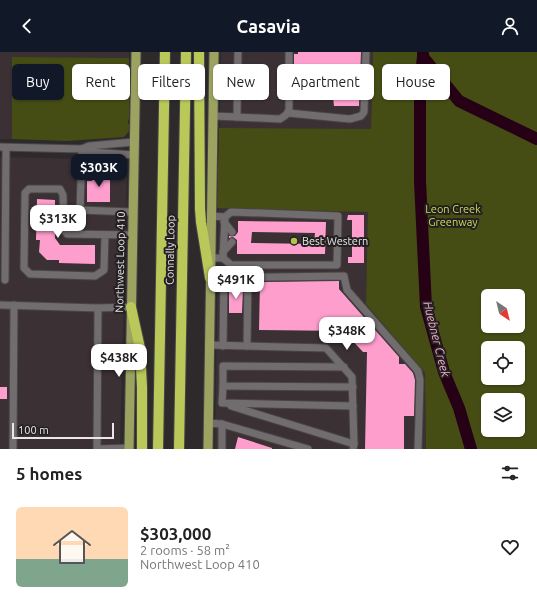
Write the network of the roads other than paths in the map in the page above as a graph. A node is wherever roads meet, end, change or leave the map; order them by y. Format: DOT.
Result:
graph roads {
  1 [pos="136,52"];
  2 [pos="165,52"];
  3 [pos="186,52"];
  4 [pos="199,52"];
  5 [pos="214,52"];
  6 [pos="238,52"];
  7 [pos="289,52"];
  8 [pos="366,52"];
  9 [pos="288,113"];
  10 [pos="213,116"];
  11 [pos="237,117"];
  12 [pos="134,142"];
  13 [pos="3,148"];
  14 [pos="82,149"];
  15 [pos="134,155"];
  16 [pos="132,212"];
  17 [pos="211,216"];
  18 [pos="224,220"];
  19 [pos="232,232"];
  20 [pos="105,235"];
  21 [pos="132,235"];
  22 [pos="232,242"];
  23 [pos="223,255"];
  24 [pos="211,258"];
  25 [pos="248,277"];
  26 [pos="210,278"];
  27 [pos="224,278"];
  28 [pos="5,280"];
  29 [pos="0,305"];
  30 [pos="14,305"];
  31 [pos="131,307"];
  32 [pos="98,308"];
  33 [pos="209,345"];
  34 [pos="223,346"];
  35 [pos="247,346"];
  36 [pos="344,367"];
  37 [pos="223,386"];
  38 [pos="353,387"];
  39 [pos="222,403"];
  40 [pos="353,406"];
  41 [pos="208,423"];
  42 [pos="222,424"];
  43 [pos="353,447"];
  44 [pos="13,449"];
  45 [pos="97,449"];
  46 [pos="129,449"];
  47 [pos="142,449"];
  48 [pos="158,449"];
  49 [pos="179,449"];
  50 [pos="208,449"];
  51 [pos="222,449"];
  52 [pos="308,449"];
  53 [pos="418,449"];
  1 -- 12 [label="main road, Northwest Loop 410"];
  2 -- 48 [label="highway, Connally Loop"];
  3 -- 49 [label="highway, Connally Loop"];
  4 -- 26 [label="highway"];
  5 -- 10 [label="main road"];
  6 -- 11 [label="street"];
  7 -- 9 [label="street"];
  8 -- 9 [label="street"];
  9 -- 11 [label="street"];
  10 -- 11 [label="street"];
  10 -- 17 [label="main road"];
  12 -- 14 [label="street"];
  12 -- 15 [label="main road, Northwest Loop 410"];
  13 -- 14 [label="street"];
  13 -- 28 [label="street"];
  14 -- 15 [label="street"];
  14 -- 16 [label="street"];
  15 -- 16 [label="main road, Northwest Loop 410"];
  16 -- 21 [label="main road, Northwest Loop 410"];
  17 -- 18 [label="street"];
  17 -- 24 [label="main road"];
  18 -- 19 [label="street"];
  18 -- 23 [label="street"];
  18 -- 23 [label="street"];
  20 -- 20 [label="street"];
  20 -- 21 [label="street"];
  21 -- 31 [label="main road, Northwest Loop 410"];
  22 -- 23 [label="street"];
  23 -- 24 [label="street"];
  24 -- 26 [label="main road"];
  25 -- 27 [label="street"];
  25 -- 35 [label="street"];
  25 -- 53 [label="street"];
  26 -- 27 [label="street"];
  26 -- 33 [label="main road"];
  27 -- 34 [label="street"];
  29 -- 30 [label="street"];
  30 -- 32 [label="street"];
  30 -- 44 [label="street"];
  31 -- 32 [label="street"];
  31 -- 46 [label="main road, Northwest Loop 410"];
  31 -- 47 [label="highway"];
  32 -- 45 [label="street"];
  33 -- 34 [label="street"];
  33 -- 41 [label="main road"];
  34 -- 35 [label="street"];
  35 -- 36 [label="street"];
  36 -- 37 [label="street"];
  36 -- 38 [label="street"];
  37 -- 38 [label="street"];
  37 -- 39 [label="street"];
  38 -- 40 [label="street"];
  39 -- 40 [label="street"];
  39 -- 43 [label="street"];
  40 -- 43 [label="street"];
  41 -- 42 [label="street"];
  41 -- 50 [label="main road"];
  42 -- 51 [label="street"];
  42 -- 52 [label="street"];
  45 -- 46 [label="street"];
}
